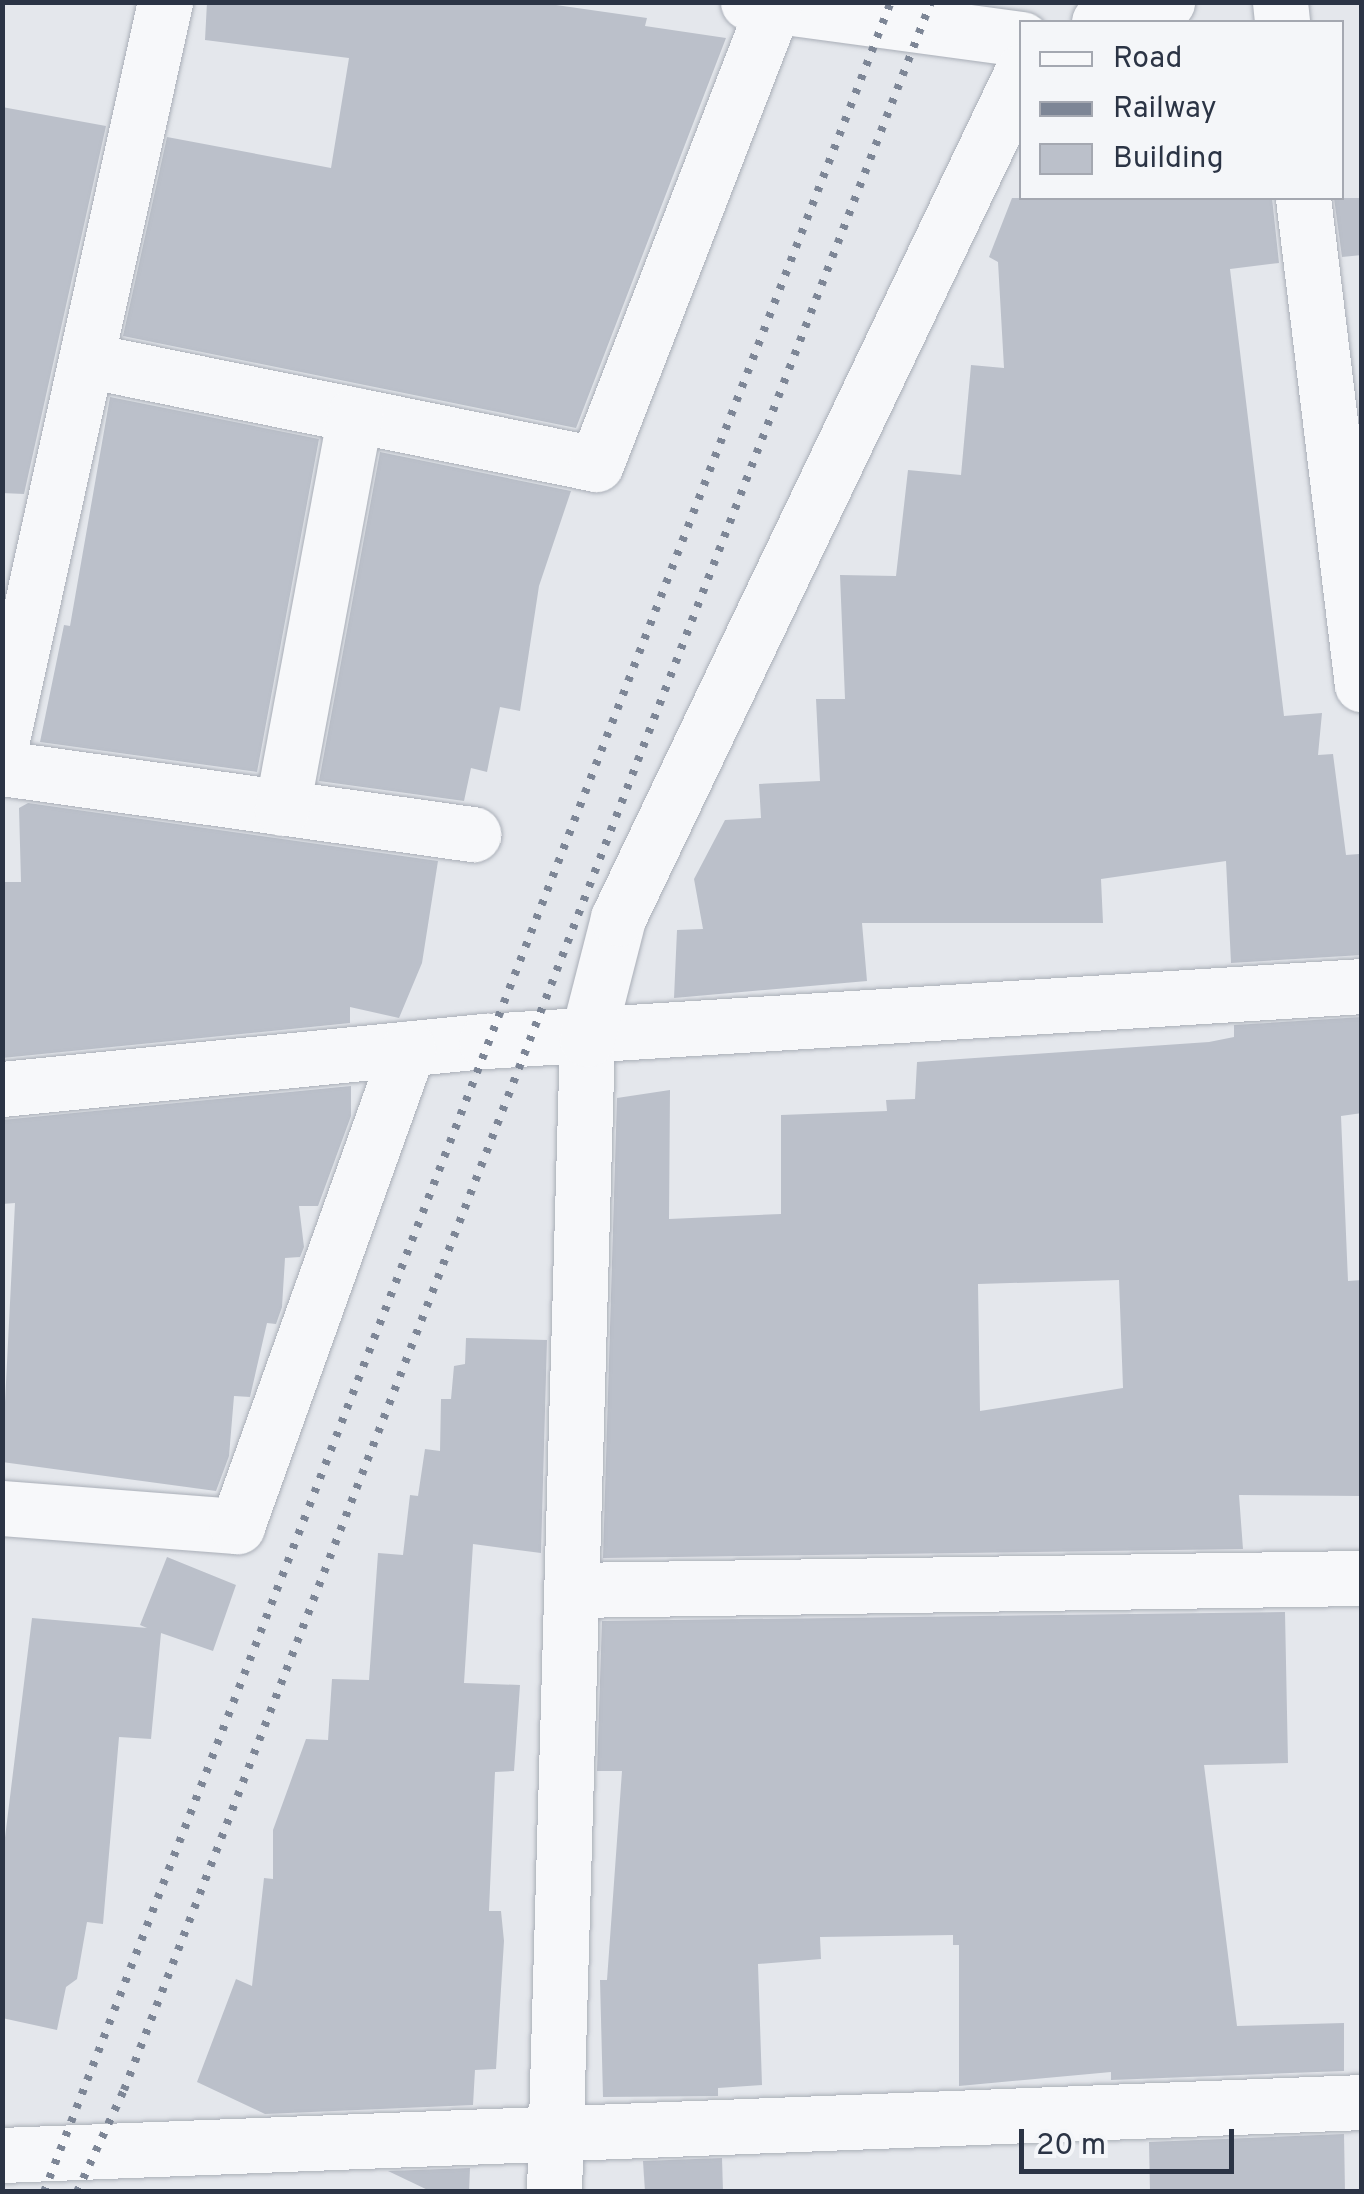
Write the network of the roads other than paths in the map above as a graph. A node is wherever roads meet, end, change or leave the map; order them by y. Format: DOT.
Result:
graph roads {
  1 [pos="166,2"];
  2 [pos="1167,2"];
  3 [pos="760,5"];
  4 [pos="1106,20"];
  5 [pos="1019,39"];
  6 [pos="1019,78"];
  7 [pos="1303,200"];
  8 [pos="86,360"];
  9 [pos="355,415"];
  10 [pos="1362,684"];
  11 [pos="2,739"];
  12 [pos="2,768"];
  13 [pos="282,808"];
  14 [pos="473,834"];
  15 [pos="1362,986"];
  16 [pos="587,1039"];
  17 [pos="408,1049"];
  18 [pos="2,1089"];
  19 [pos="3,1517"];
  20 [pos="1362,1578"];
  21 [pos="571,1590"];
  22 [pos="1362,2102"];
  23 [pos="555,2132"];
  24 [pos="2,2155"];
  25 [pos="554,2192"];
  1 -- 8 [label="street"];
  2 -- 4 [label="street"];
  3 -- 5 [label="street"];
  3 -- 9 [label="street"];
  6 -- 16 [label="street"];
  7 -- 10 [label="street"];
  8 -- 9 [label="street"];
  8 -- 11 [label="street"];
  9 -- 13 [label="street"];
  12 -- 13 [label="street"];
  13 -- 14 [label="street"];
  15 -- 16 [label="street"];
  16 -- 17 [label="street"];
  16 -- 21 [label="street"];
  17 -- 18 [label="street"];
  17 -- 19 [label="street"];
  20 -- 21 [label="street"];
  21 -- 23 [label="street"];
  22 -- 23 [label="street"];
  23 -- 24 [label="street"];
  23 -- 25 [label="street"];
}
